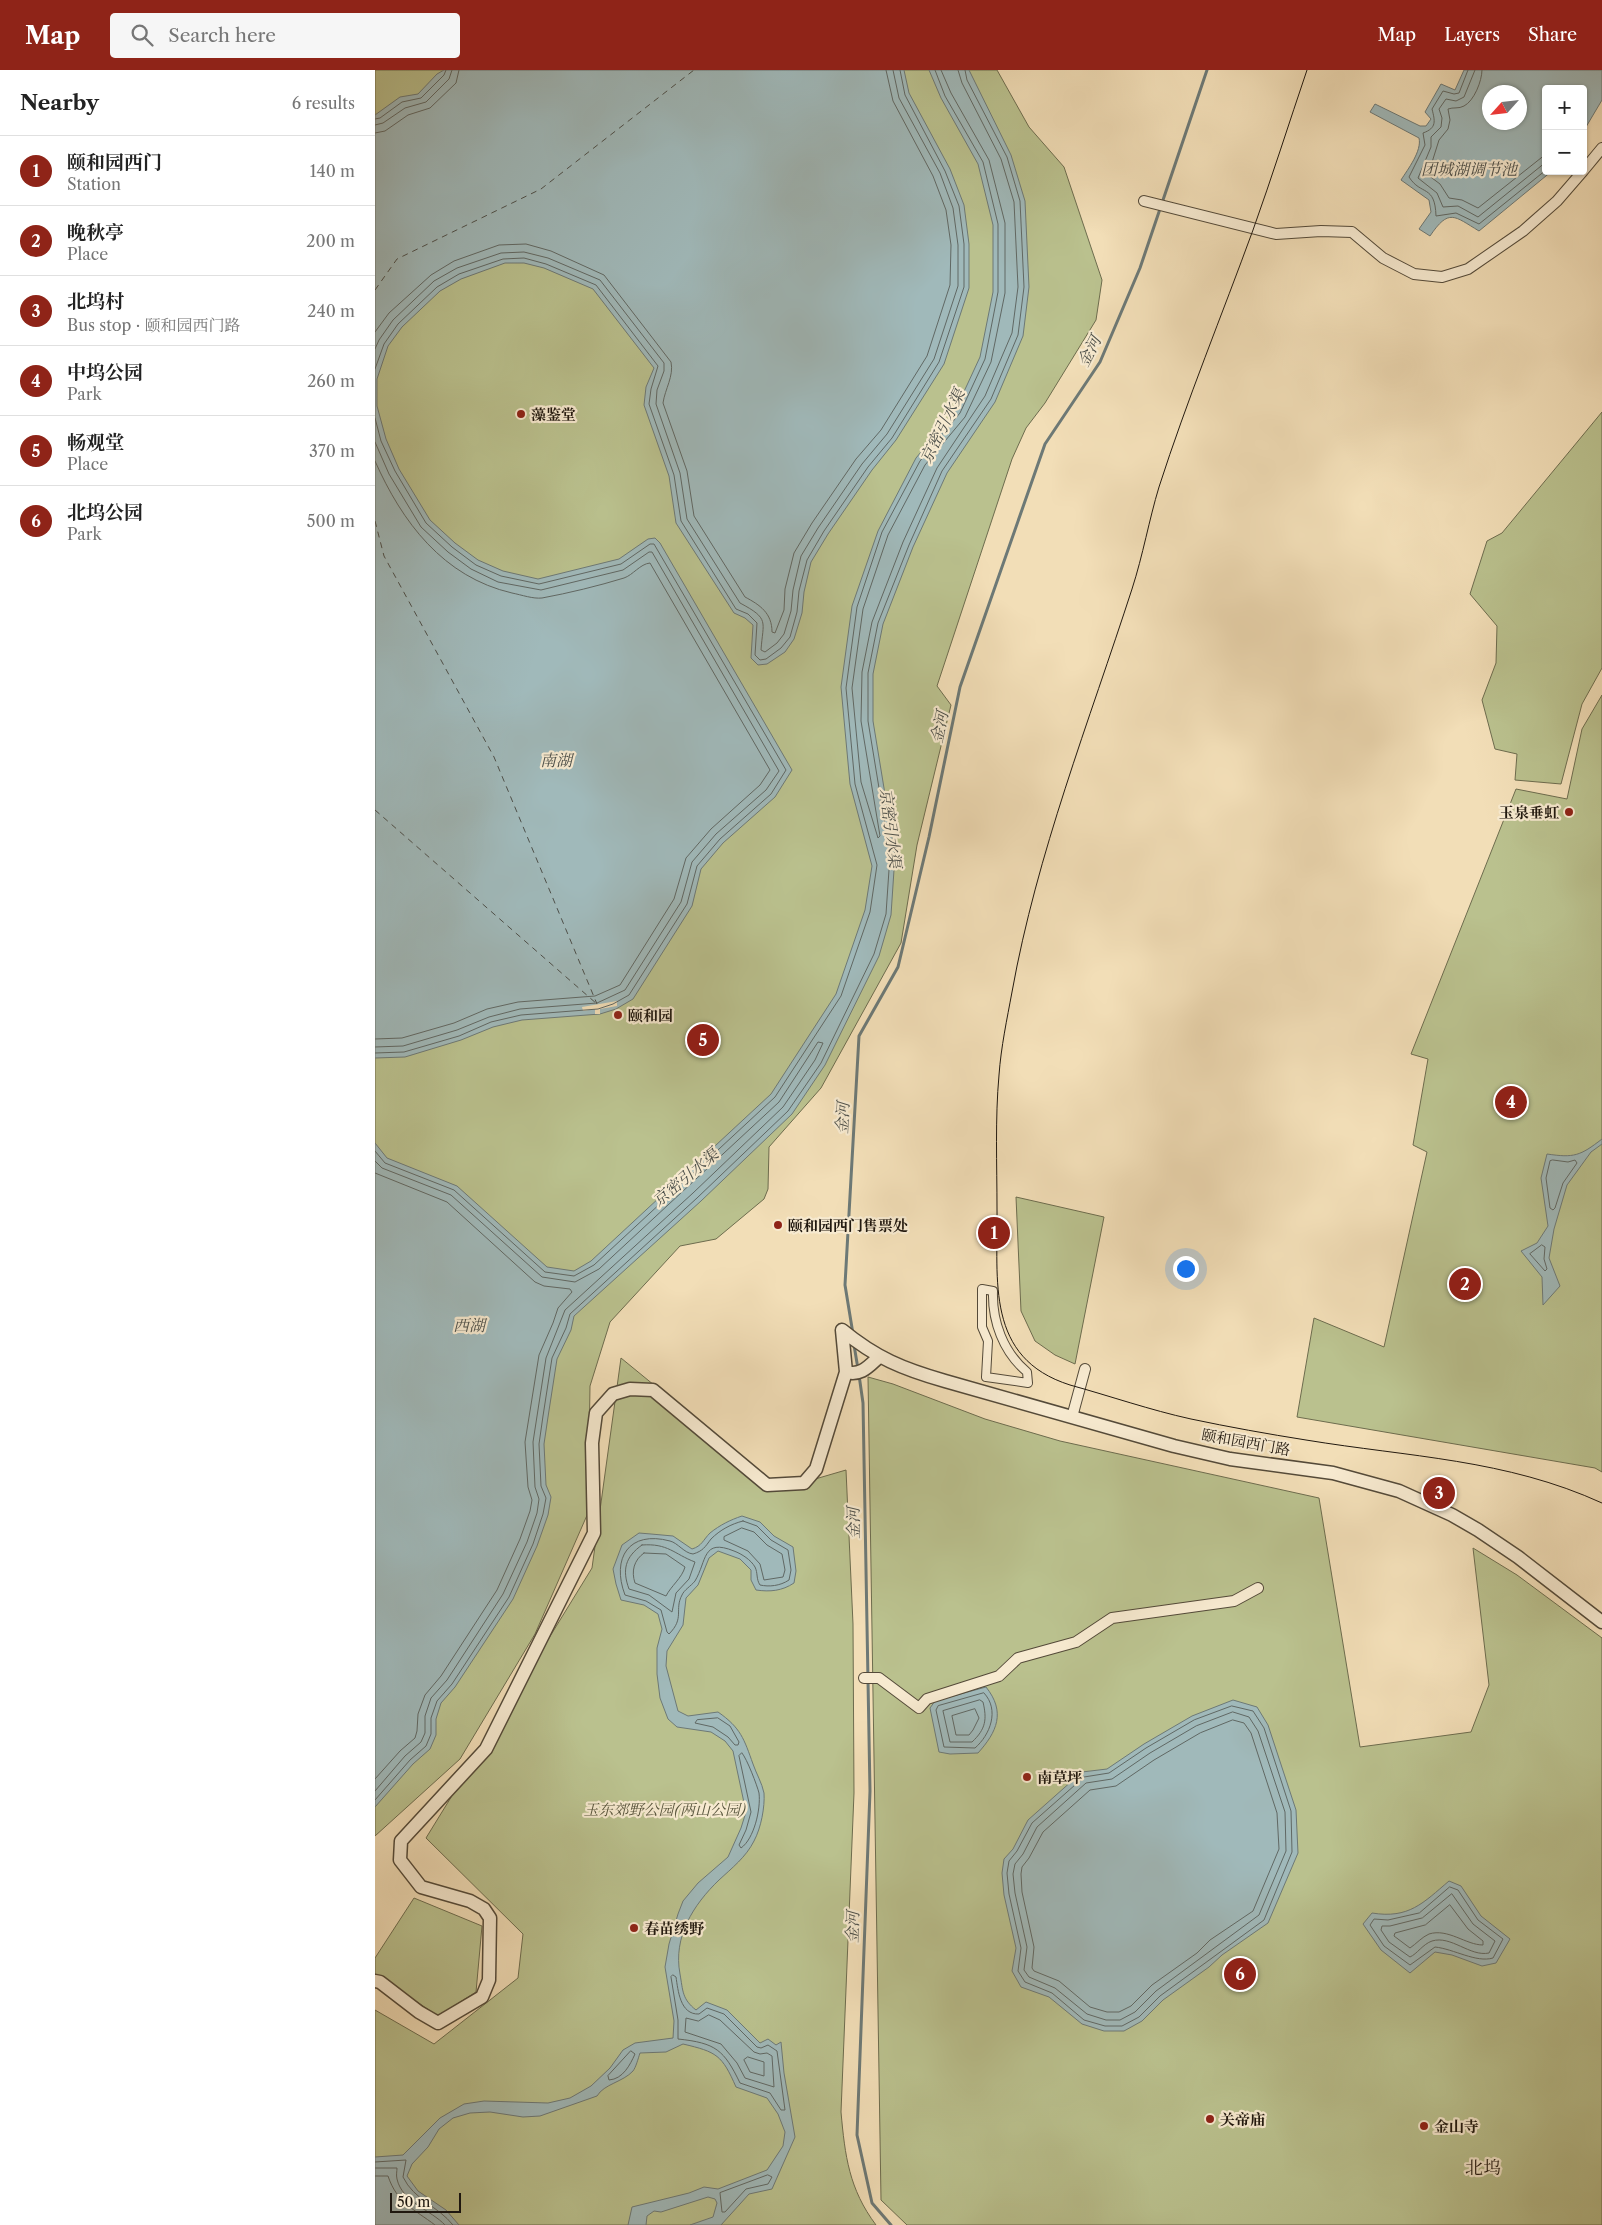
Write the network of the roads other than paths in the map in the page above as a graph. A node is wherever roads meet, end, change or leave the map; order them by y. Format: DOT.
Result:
graph roads {
  1 [pos="1602,148"];
  2 [pos="1587,166"];
  3 [pos="1580,175"];
  4 [pos="1148,202"];
  5 [pos="879,1357"];
  6 [pos="1085,1369"];
  7 [pos="854,1373"];
  8 [pos="986,1377"];
  9 [pos="1072,1417"];
  10 [pos="1258,1588"];
  11 [pos="1602,1622"];
  12 [pos="867,1678"];
  13 [pos="375,1981"];
  1 -- 2 [label="street"];
  3 -- 4 [label="street"];
  5 -- 7 [label="street"];
  5 -- 7 [label="street, 颐和园西门路"];
  5 -- 9 [label="street, 颐和园西门路"];
  6 -- 9 [label="street"];
  7 -- 13 [label="street"];
  8 -- 8 [label="street"];
  9 -- 11 [label="street, 颐和园西门路"];
  10 -- 12 [label="street"];
}
